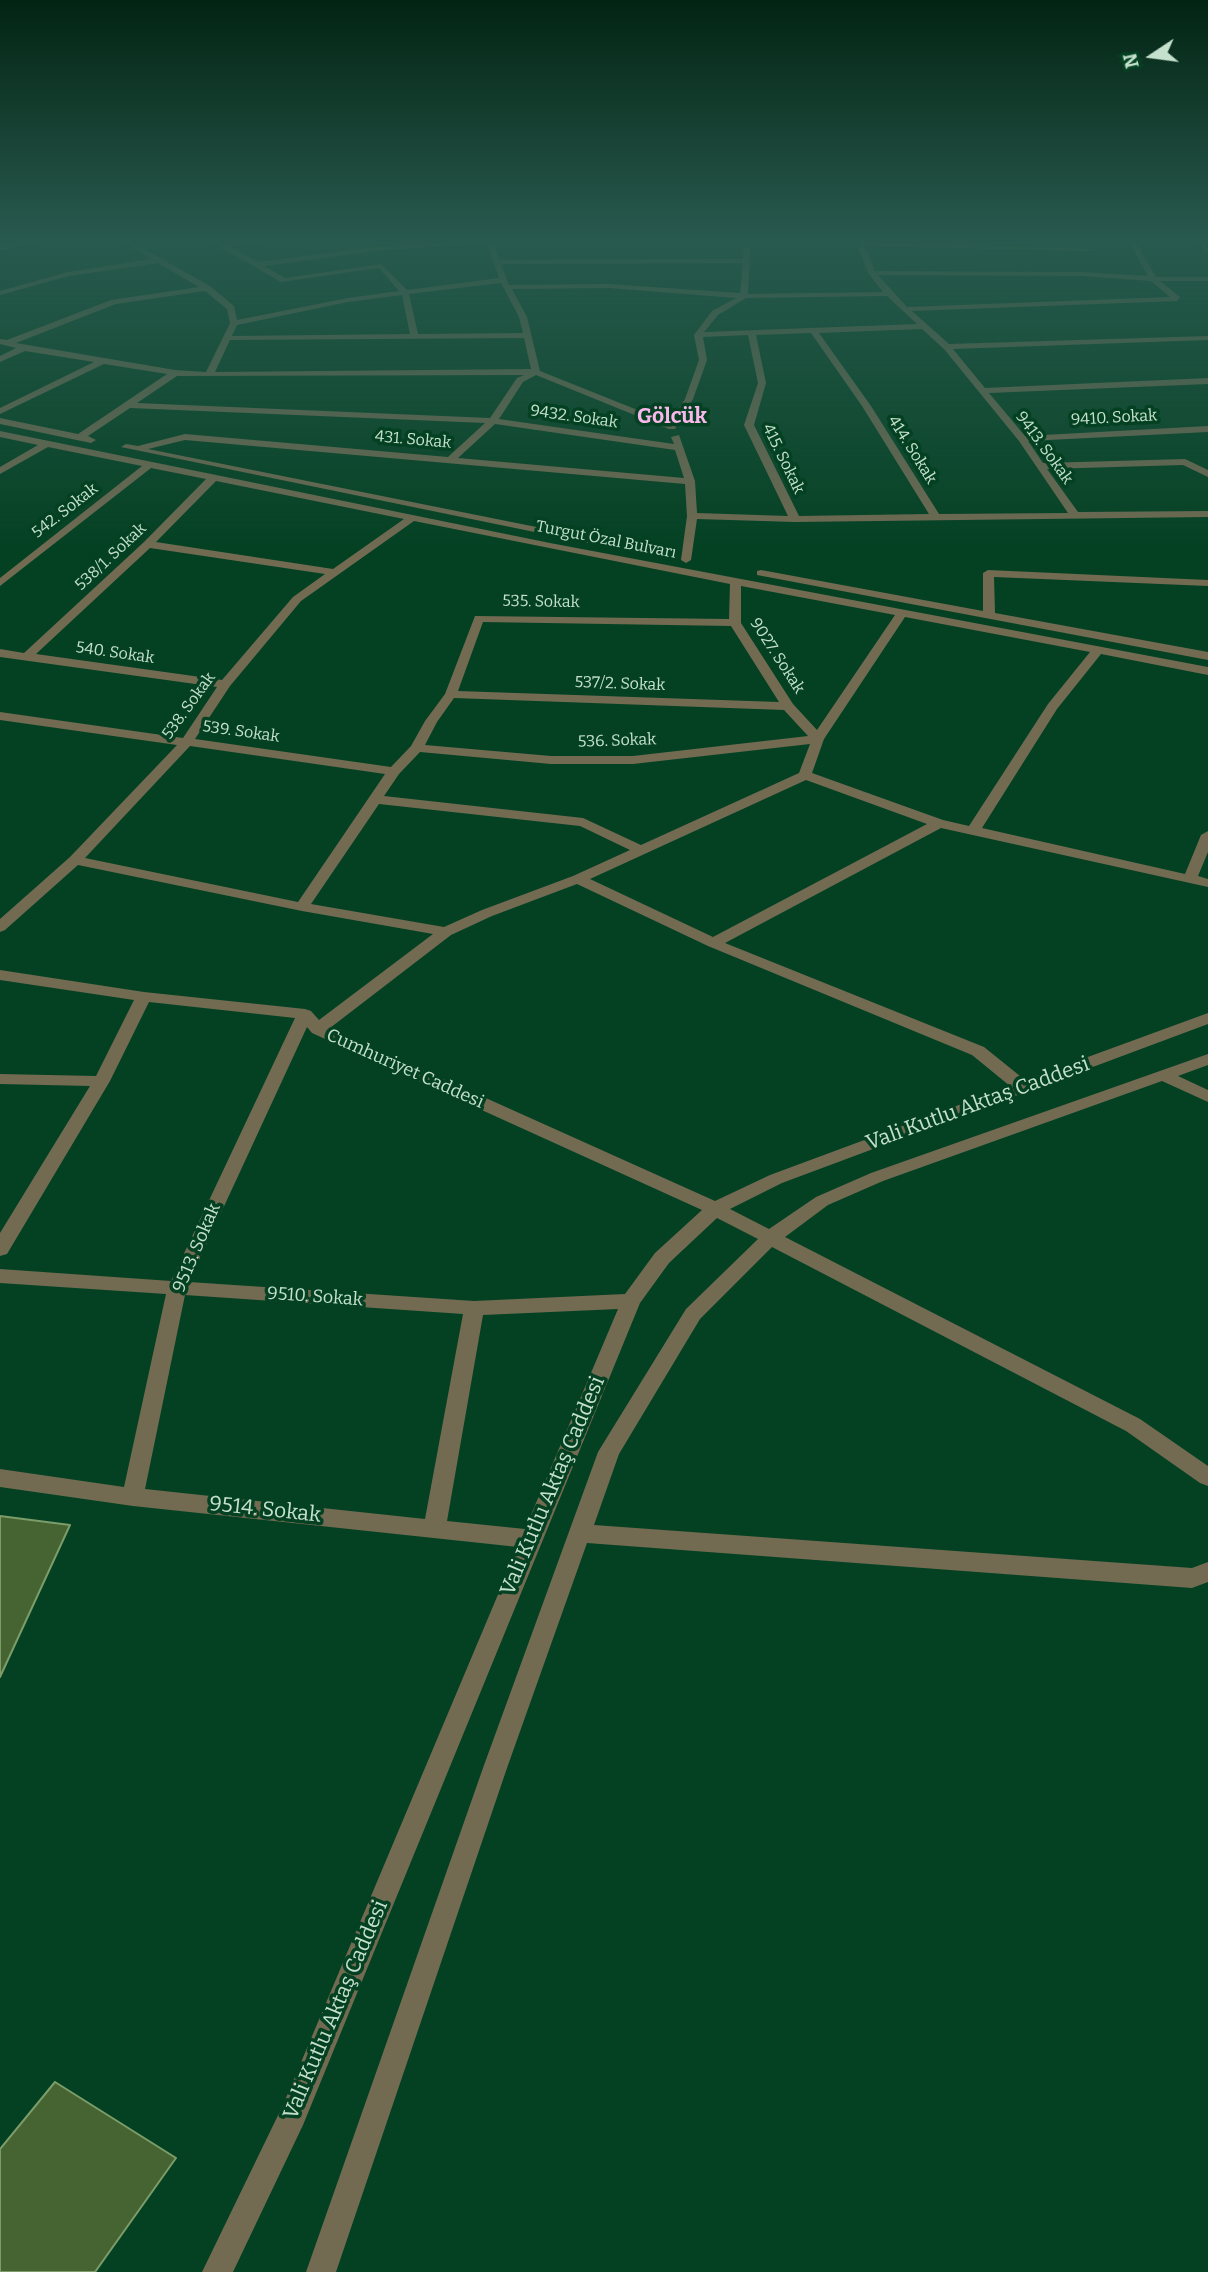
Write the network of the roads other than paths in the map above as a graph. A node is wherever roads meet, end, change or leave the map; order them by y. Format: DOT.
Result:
graph roads {
  1 [pos="14,345"];
  2 [pos="225,345"];
  3 [pos="529,345"];
  4 [pos="700,345"];
  5 [pos="754,345"];
  6 [pos="823,345"];
  7 [pos="1004,345"];
  8 [pos="947,347"];
  9 [pos="24,348"];
  10 [pos="0,359"];
  11 [pos="103,361"];
  12 [pos="536,372"];
  13 [pos="176,373"];
  14 [pos="209,375"];
  15 [pos="1208,381"];
  16 [pos="983,391"];
  17 [pos="128,405"];
  18 [pos="0,411"];
  19 [pos="0,421"];
  20 [pos="493,421"];
  21 [pos="672,427"];
  22 [pos="1208,429"];
  23 [pos="0,434"];
  24 [pos="79,438"];
  25 [pos="1022,439"];
  26 [pos="46,444"];
  27 [pos="680,448"];
  28 [pos="135,449"];
  29 [pos="451,459"];
  30 [pos="150,464"];
  31 [pos="1040,466"];
  32 [pos="0,471"];
  33 [pos="1208,474"];
  34 [pos="214,477"];
  35 [pos="690,481"];
  36 [pos="1074,514"];
  37 [pos="1208,514"];
  38 [pos="692,516"];
  39 [pos="414,517"];
  40 [pos="936,518"];
  41 [pos="795,519"];
  42 [pos="148,544"];
  43 [pos="686,560"];
  44 [pos="334,572"];
  45 [pos="736,581"];
  46 [pos="0,583"];
  47 [pos="1208,583"];
  48 [pos="902,613"];
  49 [pos="989,614"];
  50 [pos="735,623"];
  51 [pos="1098,650"];
  52 [pos="0,653"];
  53 [pos="1208,656"];
  54 [pos="26,657"];
  55 [pos="1208,671"];
  56 [pos="225,684"];
  57 [pos="451,694"];
  58 [pos="788,706"];
  59 [pos="0,716"];
  60 [pos="818,739"];
  61 [pos="187,742"];
  62 [pos="417,748"];
  63 [pos="394,771"];
  64 [pos="805,775"];
  65 [pos="375,799"];
  66 [pos="939,823"];
  67 [pos="973,831"];
  68 [pos="1208,835"];
  69 [pos="641,850"];
  70 [pos="75,860"];
  71 [pos="1190,878"];
  72 [pos="578,879"];
  73 [pos="1208,883"];
  74 [pos="302,908"];
  75 [pos="0,927"];
  76 [pos="446,932"];
  77 [pos="713,943"];
  78 [pos="0,975"];
  79 [pos="144,997"];
  80 [pos="305,1014"];
  81 [pos="1208,1018"];
  82 [pos="318,1029"];
  83 [pos="1208,1059"];
  84 [pos="1163,1075"];
  85 [pos="0,1079"];
  86 [pos="102,1081"];
  87 [pos="1024,1088"];
  88 [pos="1208,1097"];
  89 [pos="715,1209"];
  90 [pos="770,1238"];
  91 [pos="0,1249"];
  92 [pos="0,1276"];
  93 [pos="177,1288"];
  94 [pos="631,1301"];
  95 [pos="474,1308"];
  96 [pos="1208,1477"];
  97 [pos="0,1478"];
  98 [pos="133,1497"];
  99 [pos="435,1527"];
  100 [pos="580,1533"];
  101 [pos="531,1539"];
  102 [pos="1208,1572"];
  103 [pos="217,2272"];
  104 [pos="321,2272"];
  1 -- 9 [label="street"];
  2 -- 14 [label="street"];
  3 -- 12 [label="street"];
  4 -- 21 [label="street"];
  5 -- 41 [label="street, 415. Sokak"];
  6 -- 40 [label="street, 414. Sokak"];
  7 -- 8 [label="street"];
  8 -- 16 [label="street, 9413. Sokak"];
  9 -- 10 [label="street"];
  9 -- 11 [label="street"];
  11 -- 13 [label="street"];
  11 -- 18 [label="street"];
  12 -- 14 [label="street"];
  12 -- 20 [label="street"];
  12 -- 21 [label="street"];
  13 -- 14 [label="street"];
  13 -- 17 [label="street"];
  15 -- 16 [label="street"];
  16 -- 25 [label="street, 9413. Sokak"];
  17 -- 20 [label="street, 9432. Sokak"];
  17 -- 24 [label="street"];
  19 -- 24 [label="street, Turgut Özal Bulvarı"];
  20 -- 27 [label="street, 9432. Sokak"];
  20 -- 29 [label="street"];
  21 -- 27 [label="street"];
  22 -- 25 [label="street, 9410. Sokak"];
  23 -- 26 [label="street, Turgut Özal Bulvarı"];
  24 -- 28 [label="street, Turgut Özal Bulvarı"];
  25 -- 31 [label="street, 9413. Sokak"];
  26 -- 30 [label="street, Turgut Özal Bulvarı"];
  26 -- 32 [label="street"];
  27 -- 35 [label="street"];
  28 -- 29 [label="street, 431. Sokak"];
  28 -- 43 [label="street, Turgut Özal Bulvarı"];
  29 -- 35 [label="street, 431. Sokak"];
  30 -- 34 [label="street, Turgut Özal Bulvarı"];
  30 -- 46 [label="street, 542. Sokak"];
  31 -- 33 [label="street"];
  31 -- 36 [label="street, 9413. Sokak"];
  34 -- 39 [label="street, Turgut Özal Bulvarı"];
  34 -- 42 [label="street, 538/1. Sokak"];
  35 -- 38 [label="street"];
  36 -- 37 [label="street"];
  36 -- 40 [label="street"];
  38 -- 41 [label="street"];
  38 -- 43 [label="street"];
  39 -- 44 [label="street, 538. Sokak"];
  39 -- 45 [label="street, Turgut Özal Bulvarı"];
  40 -- 41 [label="street"];
  42 -- 44 [label="street"];
  42 -- 54 [label="street, 538/1. Sokak"];
  43 -- 49 [label="street, Turgut Özal Bulvarı"];
  44 -- 56 [label="street, 538. Sokak"];
  45 -- 48 [label="street, Turgut Özal Bulvarı"];
  45 -- 50 [label="street, 9027. Sokak"];
  47 -- 49 [label="street"];
  48 -- 51 [label="street, Turgut Özal Bulvarı"];
  48 -- 60 [label="street"];
  49 -- 53 [label="street, Turgut Özal Bulvarı"];
  50 -- 57 [label="street, 535. Sokak"];
  50 -- 58 [label="street, 9027. Sokak"];
  51 -- 55 [label="street, Turgut Özal Bulvarı"];
  51 -- 67 [label="street"];
  52 -- 54 [label="street, 540. Sokak"];
  54 -- 56 [label="street, 540. Sokak"];
  56 -- 61 [label="street, 538. Sokak"];
  57 -- 58 [label="street, 537/2. Sokak"];
  57 -- 62 [label="street, 535. Sokak"];
  58 -- 60 [label="street, 9027. Sokak"];
  59 -- 61 [label="street, 539. Sokak"];
  60 -- 62 [label="street, 536. Sokak"];
  60 -- 64 [label="street"];
  61 -- 63 [label="street, 539. Sokak"];
  61 -- 70 [label="street, 538. Sokak"];
  62 -- 63 [label="street, 535. Sokak"];
  63 -- 65 [label="street, 535. Sokak"];
  64 -- 66 [label="street"];
  64 -- 69 [label="street"];
  65 -- 69 [label="street"];
  65 -- 74 [label="street, 535. Sokak"];
  66 -- 67 [label="street"];
  66 -- 77 [label="street"];
  67 -- 71 [label="street"];
  68 -- 71 [label="street"];
  69 -- 72 [label="street"];
  70 -- 74 [label="street"];
  70 -- 75 [label="street, 538. Sokak"];
  71 -- 73 [label="street"];
  72 -- 76 [label="street"];
  72 -- 77 [label="street"];
  74 -- 76 [label="street"];
  76 -- 82 [label="street"];
  77 -- 87 [label="street"];
  78 -- 79 [label="street"];
  79 -- 80 [label="street"];
  79 -- 86 [label="street"];
  80 -- 82 [label="street, Cumhuriyet Caddesi"];
  80 -- 93 [label="street, 9513. Sokak"];
  81 -- 87 [label="street, Vali Kutlu Aktaş Caddesi"];
  82 -- 89 [label="street, Cumhuriyet Caddesi"];
  83 -- 84 [label="street, Vali Kutlu Aktaş Caddesi"];
  84 -- 88 [label="street"];
  84 -- 90 [label="street, Vali Kutlu Aktaş Caddesi"];
  85 -- 86 [label="street"];
  86 -- 91 [label="street"];
  87 -- 89 [label="street, Vali Kutlu Aktaş Caddesi"];
  89 -- 90 [label="street, Cumhuriyet Caddesi"];
  89 -- 94 [label="street, Vali Kutlu Aktaş Caddesi"];
  90 -- 96 [label="street, Cumhuriyet Caddesi"];
  90 -- 100 [label="street, Vali Kutlu Aktaş Caddesi"];
  92 -- 93 [label="street, 9510. Sokak"];
  93 -- 95 [label="street, 9510. Sokak"];
  93 -- 98 [label="street, 9513. Sokak"];
  94 -- 95 [label="street, 9510. Sokak"];
  94 -- 101 [label="street, Vali Kutlu Aktaş Caddesi"];
  95 -- 99 [label="street"];
  97 -- 98 [label="street, 9514. Sokak"];
  98 -- 99 [label="street, 9514. Sokak"];
  99 -- 101 [label="street, 9514. Sokak"];
  100 -- 102 [label="street"];
  100 -- 104 [label="street, Vali Kutlu Aktaş Caddesi"];
  101 -- 103 [label="street, Vali Kutlu Aktaş Caddesi"];
}
